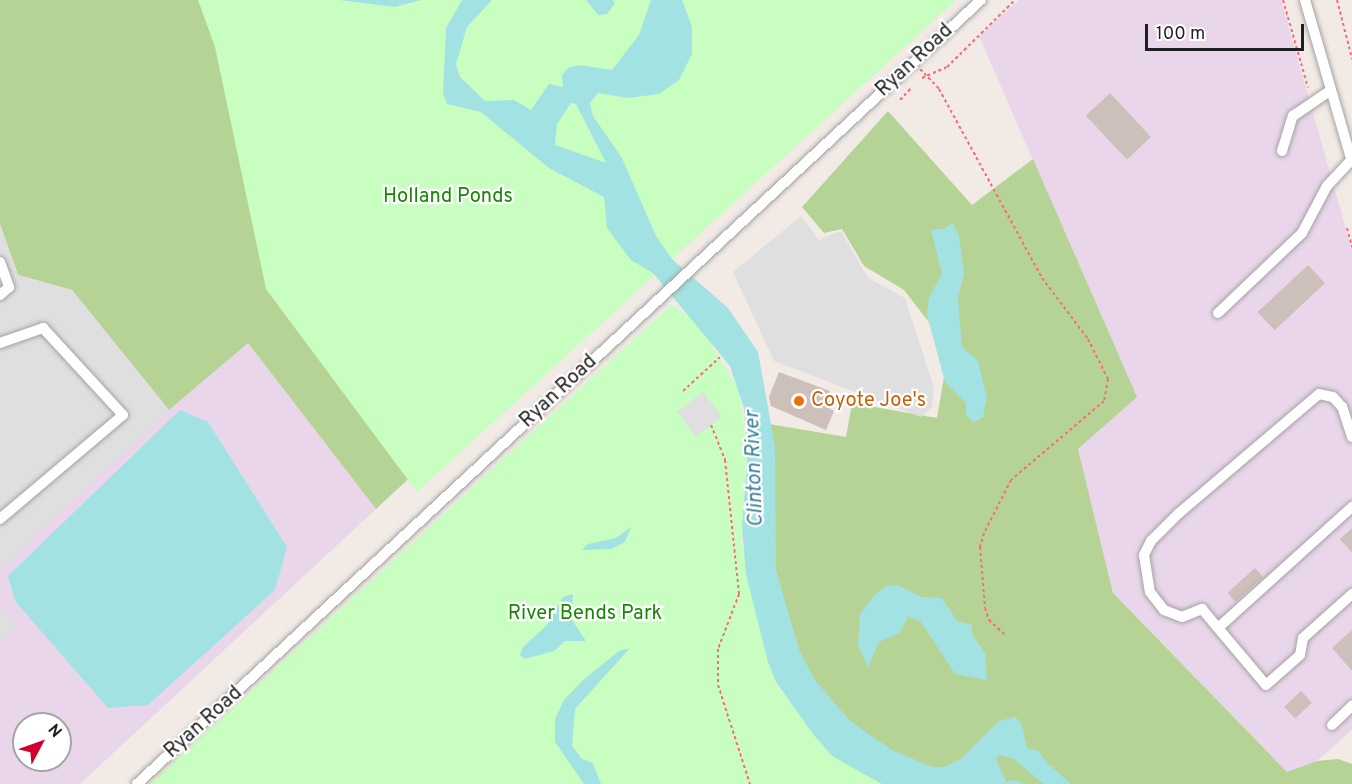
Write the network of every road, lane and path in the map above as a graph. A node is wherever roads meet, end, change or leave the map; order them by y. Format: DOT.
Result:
graph roads {
  1 [pos="981,0"];
  2 [pos="1015,0"];
  3 [pos="1283,0"];
  4 [pos="1305,0"];
  5 [pos="1337,0"];
  6 [pos="1352,59"];
  7 [pos="914,62"];
  8 [pos="926,76"];
  9 [pos="922,78"];
  10 [pos="911,88"];
  11 [pos="1308,88"];
  12 [pos="1331,90"];
  13 [pos="900,100"];
  14 [pos="1348,136"];
  15 [pos="1282,151"];
  16 [pos="1352,161"];
  17 [pos="1347,228"];
  18 [pos="1352,247"];
  19 [pos="0,262"];
  20 [pos="0,295"];
  21 [pos="1218,313"];
  22 [pos="0,343"];
  23 [pos="720,357"];
  24 [pos="683,391"];
  25 [pos="1347,406"];
  26 [pos="711,424"];
  27 [pos="1352,437"];
  28 [pos="1352,507"];
  29 [pos="0,519"];
  30 [pos="1352,594"];
  31 [pos="1218,627"];
  32 [pos="1004,634"];
  33 [pos="1352,706"];
  34 [pos="1332,724"];
  35 [pos="137,784"];
  36 [pos="750,784"];
  1 -- 7 [label="street, Ryan Road"];
  2 -- 8 [label="path"];
  3 -- 11 [label="path"];
  4 -- 12 [label="street"];
  5 -- 6 [label="path"];
  7 -- 8 [label="path"];
  7 -- 35 [label="street, Ryan Road"];
  8 -- 9 [label="path"];
  8 -- 32 [label="path"];
  10 -- 13 [label="path"];
  12 -- 14 [label="street"];
  12 -- 15 [label="street"];
  14 -- 16 [label="street"];
  16 -- 21 [label="street"];
  17 -- 18 [label="path"];
  19 -- 20 [label="street"];
  22 -- 29 [label="street"];
  23 -- 24 [label="path"];
  25 -- 27 [label="street"];
  25 -- 31 [label="street"];
  26 -- 36 [label="path"];
  28 -- 31 [label="street"];
  30 -- 31 [label="street"];
  33 -- 34 [label="street"];
}
